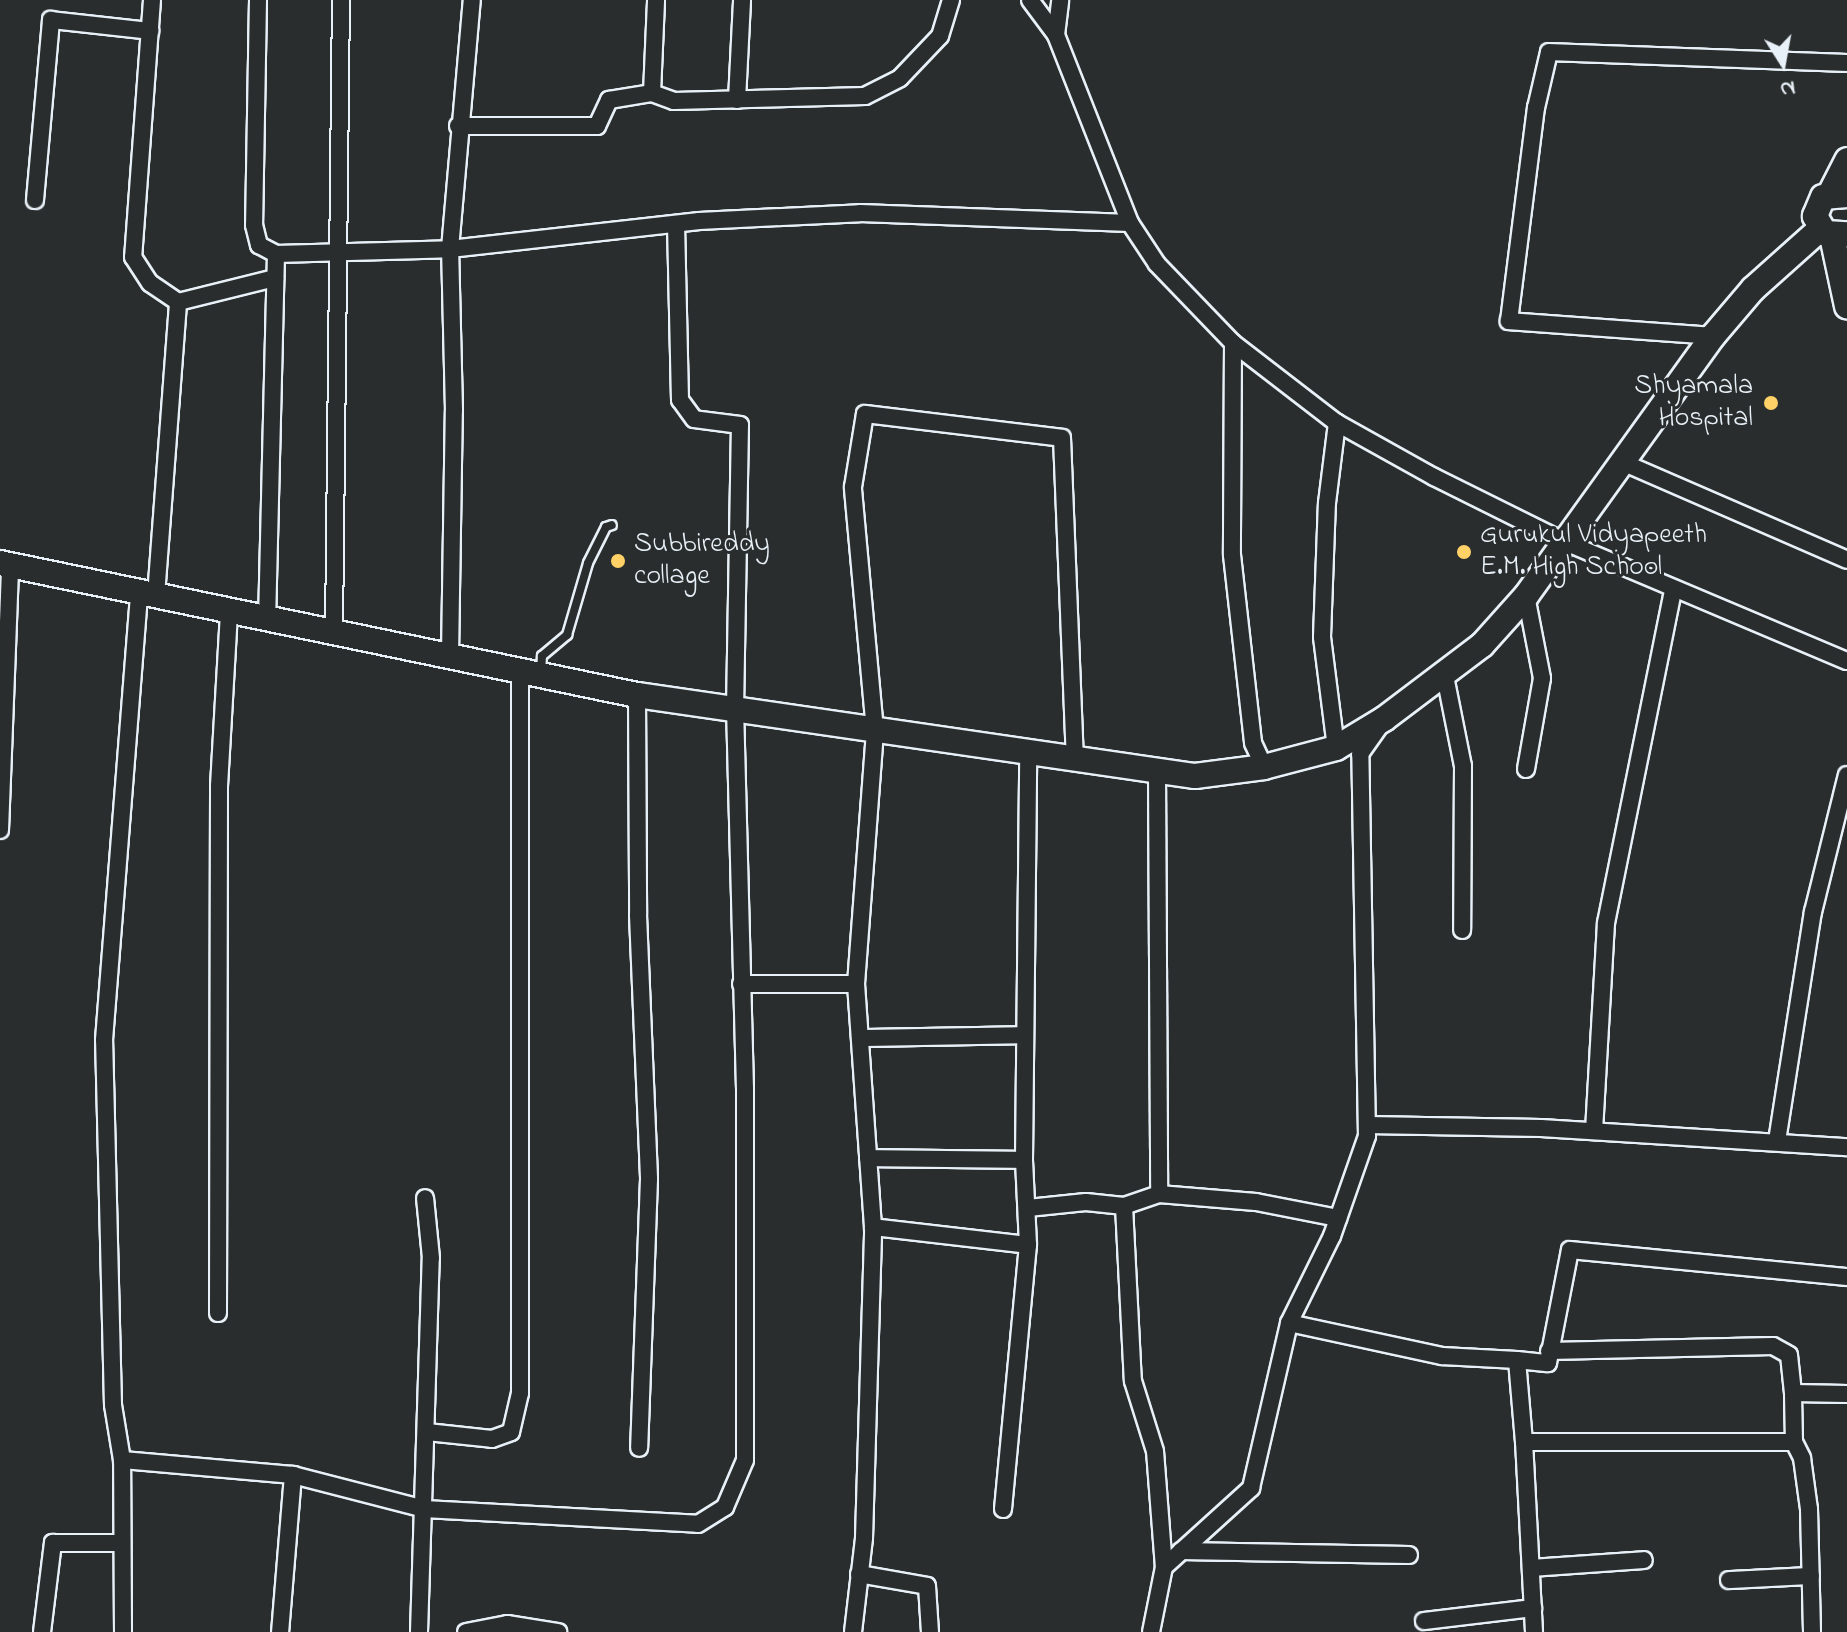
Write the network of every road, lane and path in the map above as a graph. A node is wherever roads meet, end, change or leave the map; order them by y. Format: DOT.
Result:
graph roads {
  1 [pos="152,0"];
  2 [pos="258,0"];
  3 [pos="341,0"];
  4 [pos="472,0"];
  5 [pos="656,0"];
  6 [pos="742,0"];
  7 [pos="951,0"];
  8 [pos="1030,0"];
  9 [pos="1060,0"];
  10 [pos="150,31"];
  11 [pos="1056,35"];
  12 [pos="1847,63"];
  13 [pos="652,93"];
  14 [pos="737,100"];
  15 [pos="458,126"];
  16 [pos="1847,160"];
  17 [pos="1838,195"];
  18 [pos="35,200"];
  19 [pos="1130,223"];
  20 [pos="676,227"];
  21 [pos="1833,233"];
  22 [pos="450,249"];
  23 [pos="338,252"];
  24 [pos="276,254"];
  25 [pos="275,278"];
  26 [pos="178,302"];
  27 [pos="1847,306"];
  28 [pos="1713,336"];
  29 [pos="1233,343"];
  30 [pos="1337,423"];
  31 [pos="1622,462"];
  32 [pos="612,525"];
  33 [pos="1565,542"];
  34 [pos="1847,560"];
  35 [pos="5,564"];
  36 [pos="1673,590"];
  37 [pos="147,594"];
  38 [pos="1526,596"];
  39 [pos="229,611"];
  40 [pos="267,619"];
  41 [pos="334,632"];
  42 [pos="450,656"];
  43 [pos="1847,661"];
  44 [pos="530,673"];
  45 [pos="1445,676"];
  46 [pos="637,695"];
  47 [pos="735,710"];
  48 [pos="1384,719"];
  49 [pos="875,731"];
  50 [pos="1336,748"];
  51 [pos="1028,752"];
  52 [pos="1075,759"];
  53 [pos="1264,767"];
  54 [pos="1526,769"];
  55 [pos="1157,771"];
  56 [pos="1847,775"];
  57 [pos="0,830"];
  58 [pos="1462,930"];
  59 [pos="741,984"];
  60 [pos="856,984"];
  61 [pos="1025,1035"];
  62 [pos="860,1038"];
  63 [pos="1367,1125"];
  64 [pos="1594,1131"];
  65 [pos="1777,1141"];
  66 [pos="1847,1147"];
  67 [pos="868,1158"];
  68 [pos="1024,1160"];
  69 [pos="1159,1194"];
  70 [pos="425,1198"];
  71 [pos="1124,1206"];
  72 [pos="1028,1208"];
  73 [pos="1338,1218"];
  74 [pos="873,1227"];
  75 [pos="1028,1245"];
  76 [pos="1847,1277"];
  77 [pos="218,1313"];
  78 [pos="1289,1323"];
  79 [pos="1549,1351"];
  80 [pos="1517,1360"];
  81 [pos="1793,1393"];
  82 [pos="1847,1394"];
  83 [pos="427,1432"];
  84 [pos="1524,1442"];
  85 [pos="1794,1442"];
  86 [pos="639,1448"];
  87 [pos="122,1460"];
  88 [pos="293,1475"];
  89 [pos="424,1509"];
  90 [pos="1003,1509"];
  91 [pos="119,1543"];
  92 [pos="1181,1551"];
  93 [pos="1409,1555"];
  94 [pos="1644,1560"];
  95 [pos="1164,1567"];
  96 [pos="1531,1568"];
  97 [pos="859,1574"];
  98 [pos="1811,1576"];
  99 [pos="1729,1580"];
  100 [pos="1533,1608"];
  101 [pos="1424,1621"];
  102 [pos="42,1632"];
  103 [pos="123,1632"];
  104 [pos="280,1632"];
  105 [pos="419,1632"];
  106 [pos="466,1632"];
  107 [pos="558,1632"];
  108 [pos="853,1632"];
  109 [pos="930,1632"];
  110 [pos="1151,1632"];
  111 [pos="1534,1632"];
  112 [pos="1812,1632"];
  1 -- 10 [label="street"];
  2 -- 24 [label="street"];
  3 -- 23 [label="street"];
  4 -- 15 [label="street"];
  5 -- 13 [label="street"];
  6 -- 14 [label="street"];
  7 -- 14 [label="street"];
  8 -- 11 [label="street"];
  9 -- 11 [label="street"];
  10 -- 18 [label="street"];
  10 -- 26 [label="street"];
  11 -- 19 [label="street"];
  12 -- 28 [label="street"];
  13 -- 14 [label="street"];
  13 -- 15 [label="street"];
  15 -- 22 [label="street"];
  16 -- 17 [label="main road"];
  17 -- 21 [label="main road"];
  19 -- 20 [label="street"];
  19 -- 29 [label="street"];
  20 -- 22 [label="street"];
  20 -- 47 [label="street"];
  21 -- 27 [label="main road"];
  21 -- 28 [label="main road"];
  22 -- 23 [label="street"];
  22 -- 42 [label="street"];
  23 -- 24 [label="street"];
  23 -- 41 [label="street"];
  24 -- 25 [label="street"];
  25 -- 26 [label="street"];
  25 -- 40 [label="street"];
  26 -- 37 [label="street"];
  28 -- 31 [label="main road"];
  29 -- 30 [label="street"];
  29 -- 53 [label="street"];
  30 -- 33 [label="street"];
  30 -- 50 [label="street"];
  31 -- 33 [label="main road"];
  31 -- 34 [label="street"];
  32 -- 44 [label="lane"];
  33 -- 36 [label="street"];
  33 -- 38 [label="main road"];
  35 -- 37 [label="main road"];
  35 -- 57 [label="street"];
  36 -- 43 [label="street"];
  36 -- 64 [label="street"];
  37 -- 39 [label="main road"];
  37 -- 87 [label="street"];
  38 -- 45 [label="main road"];
  38 -- 54 [label="street"];
  39 -- 40 [label="main road"];
  39 -- 77 [label="street"];
  40 -- 41 [label="main road"];
  41 -- 42 [label="main road"];
  42 -- 44 [label="main road"];
  44 -- 46 [label="main road"];
  44 -- 83 [label="street"];
  45 -- 48 [label="main road"];
  45 -- 58 [label="street"];
  46 -- 47 [label="main road"];
  46 -- 86 [label="street"];
  47 -- 49 [label="main road"];
  47 -- 59 [label="street"];
  48 -- 50 [label="main road"];
  48 -- 63 [label="street"];
  49 -- 51 [label="main road"];
  49 -- 52 [label="street"];
  49 -- 60 [label="street"];
  50 -- 53 [label="main road"];
  51 -- 52 [label="main road"];
  51 -- 61 [label="street"];
  52 -- 55 [label="main road"];
  53 -- 55 [label="main road"];
  55 -- 69 [label="street"];
  56 -- 65 [label="street"];
  59 -- 60 [label="street"];
  59 -- 89 [label="street"];
  60 -- 62 [label="street"];
  61 -- 62 [label="street"];
  61 -- 68 [label="street"];
  62 -- 67 [label="street"];
  63 -- 64 [label="street"];
  63 -- 73 [label="street"];
  64 -- 65 [label="street"];
  65 -- 66 [label="street"];
  67 -- 68 [label="street"];
  67 -- 74 [label="street"];
  68 -- 72 [label="street"];
  69 -- 71 [label="street"];
  69 -- 73 [label="street"];
  70 -- 83 [label="street"];
  71 -- 72 [label="street"];
  71 -- 95 [label="street"];
  72 -- 75 [label="street"];
  73 -- 78 [label="street"];
  74 -- 75 [label="street"];
  74 -- 97 [label="street"];
  75 -- 90 [label="street"];
  76 -- 79 [label="street"];
  78 -- 80 [label="street"];
  78 -- 92 [label="street"];
  79 -- 80 [label="street"];
  79 -- 81 [label="street"];
  80 -- 84 [label="street"];
  81 -- 82 [label="street"];
  81 -- 85 [label="street"];
  83 -- 89 [label="street"];
  84 -- 85 [label="street"];
  84 -- 96 [label="street"];
  85 -- 98 [label="street"];
  87 -- 88 [label="street"];
  87 -- 91 [label="street"];
  88 -- 89 [label="street"];
  88 -- 104 [label="street"];
  89 -- 105 [label="street"];
  91 -- 102 [label="street"];
  91 -- 103 [label="street"];
  92 -- 93 [label="street"];
  92 -- 95 [label="street"];
  94 -- 96 [label="street"];
  95 -- 110 [label="street"];
  96 -- 100 [label="street"];
  97 -- 108 [label="street"];
  97 -- 109 [label="street"];
  98 -- 99 [label="street"];
  98 -- 112 [label="street"];
  100 -- 101 [label="street"];
  100 -- 111 [label="street"];
  106 -- 107 [label="street"];
}
